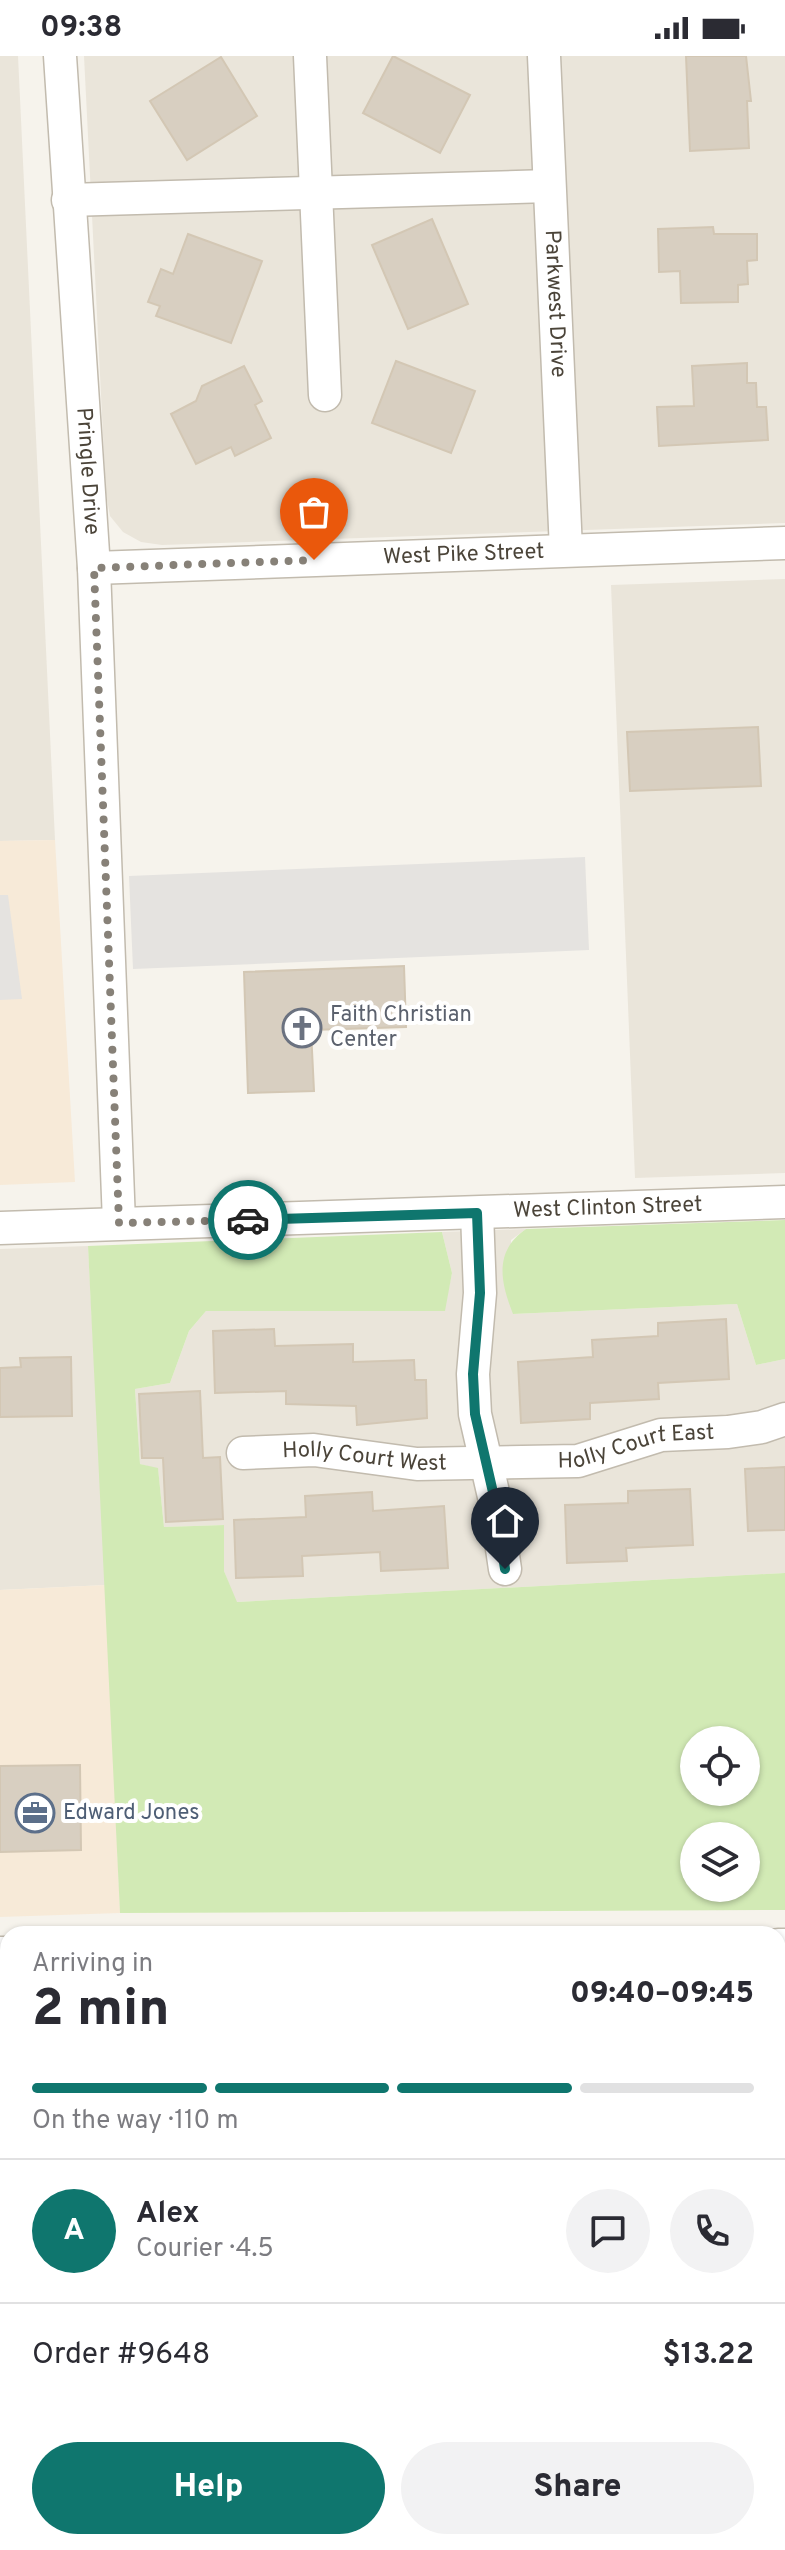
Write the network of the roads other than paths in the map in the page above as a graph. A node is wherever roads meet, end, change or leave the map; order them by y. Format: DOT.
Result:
graph roads {
  1 [pos="60,56"];
  2 [pos="310,56"];
  3 [pos="544,56"];
  4 [pos="549,186"];
  5 [pos="316,193"];
  6 [pos="68,200"];
  7 [pos="325,395"];
  8 [pos="785,543"];
  9 [pos="566,550"];
  10 [pos="94,568"];
  11 [pos="785,1202"];
  12 [pos="477,1213"];
  13 [pos="119,1223"];
  14 [pos="0,1228"];
  15 [pos="785,1419"];
  16 [pos="243,1453"];
  17 [pos="485,1464"];
  18 [pos="505,1569"];
  1 -- 6 [label="street, Pringle Drive"];
  2 -- 5 [label="street"];
  3 -- 4 [label="street, Parkwest Drive"];
  4 -- 5 [label="street"];
  4 -- 9 [label="street, Parkwest Drive"];
  5 -- 6 [label="street"];
  5 -- 7 [label="street"];
  6 -- 10 [label="street, Pringle Drive"];
  8 -- 9 [label="street, West Pike Street"];
  9 -- 10 [label="street, West Pike Street"];
  10 -- 13 [label="street, Pringle Drive"];
  11 -- 12 [label="street, West Clinton Street"];
  12 -- 13 [label="street, West Clinton Street"];
  12 -- 17 [label="street"];
  13 -- 14 [label="street, West Clinton Street"];
  15 -- 17 [label="street, Holly Court East"];
  16 -- 17 [label="street, Holly Court West"];
  17 -- 18 [label="street"];
}
